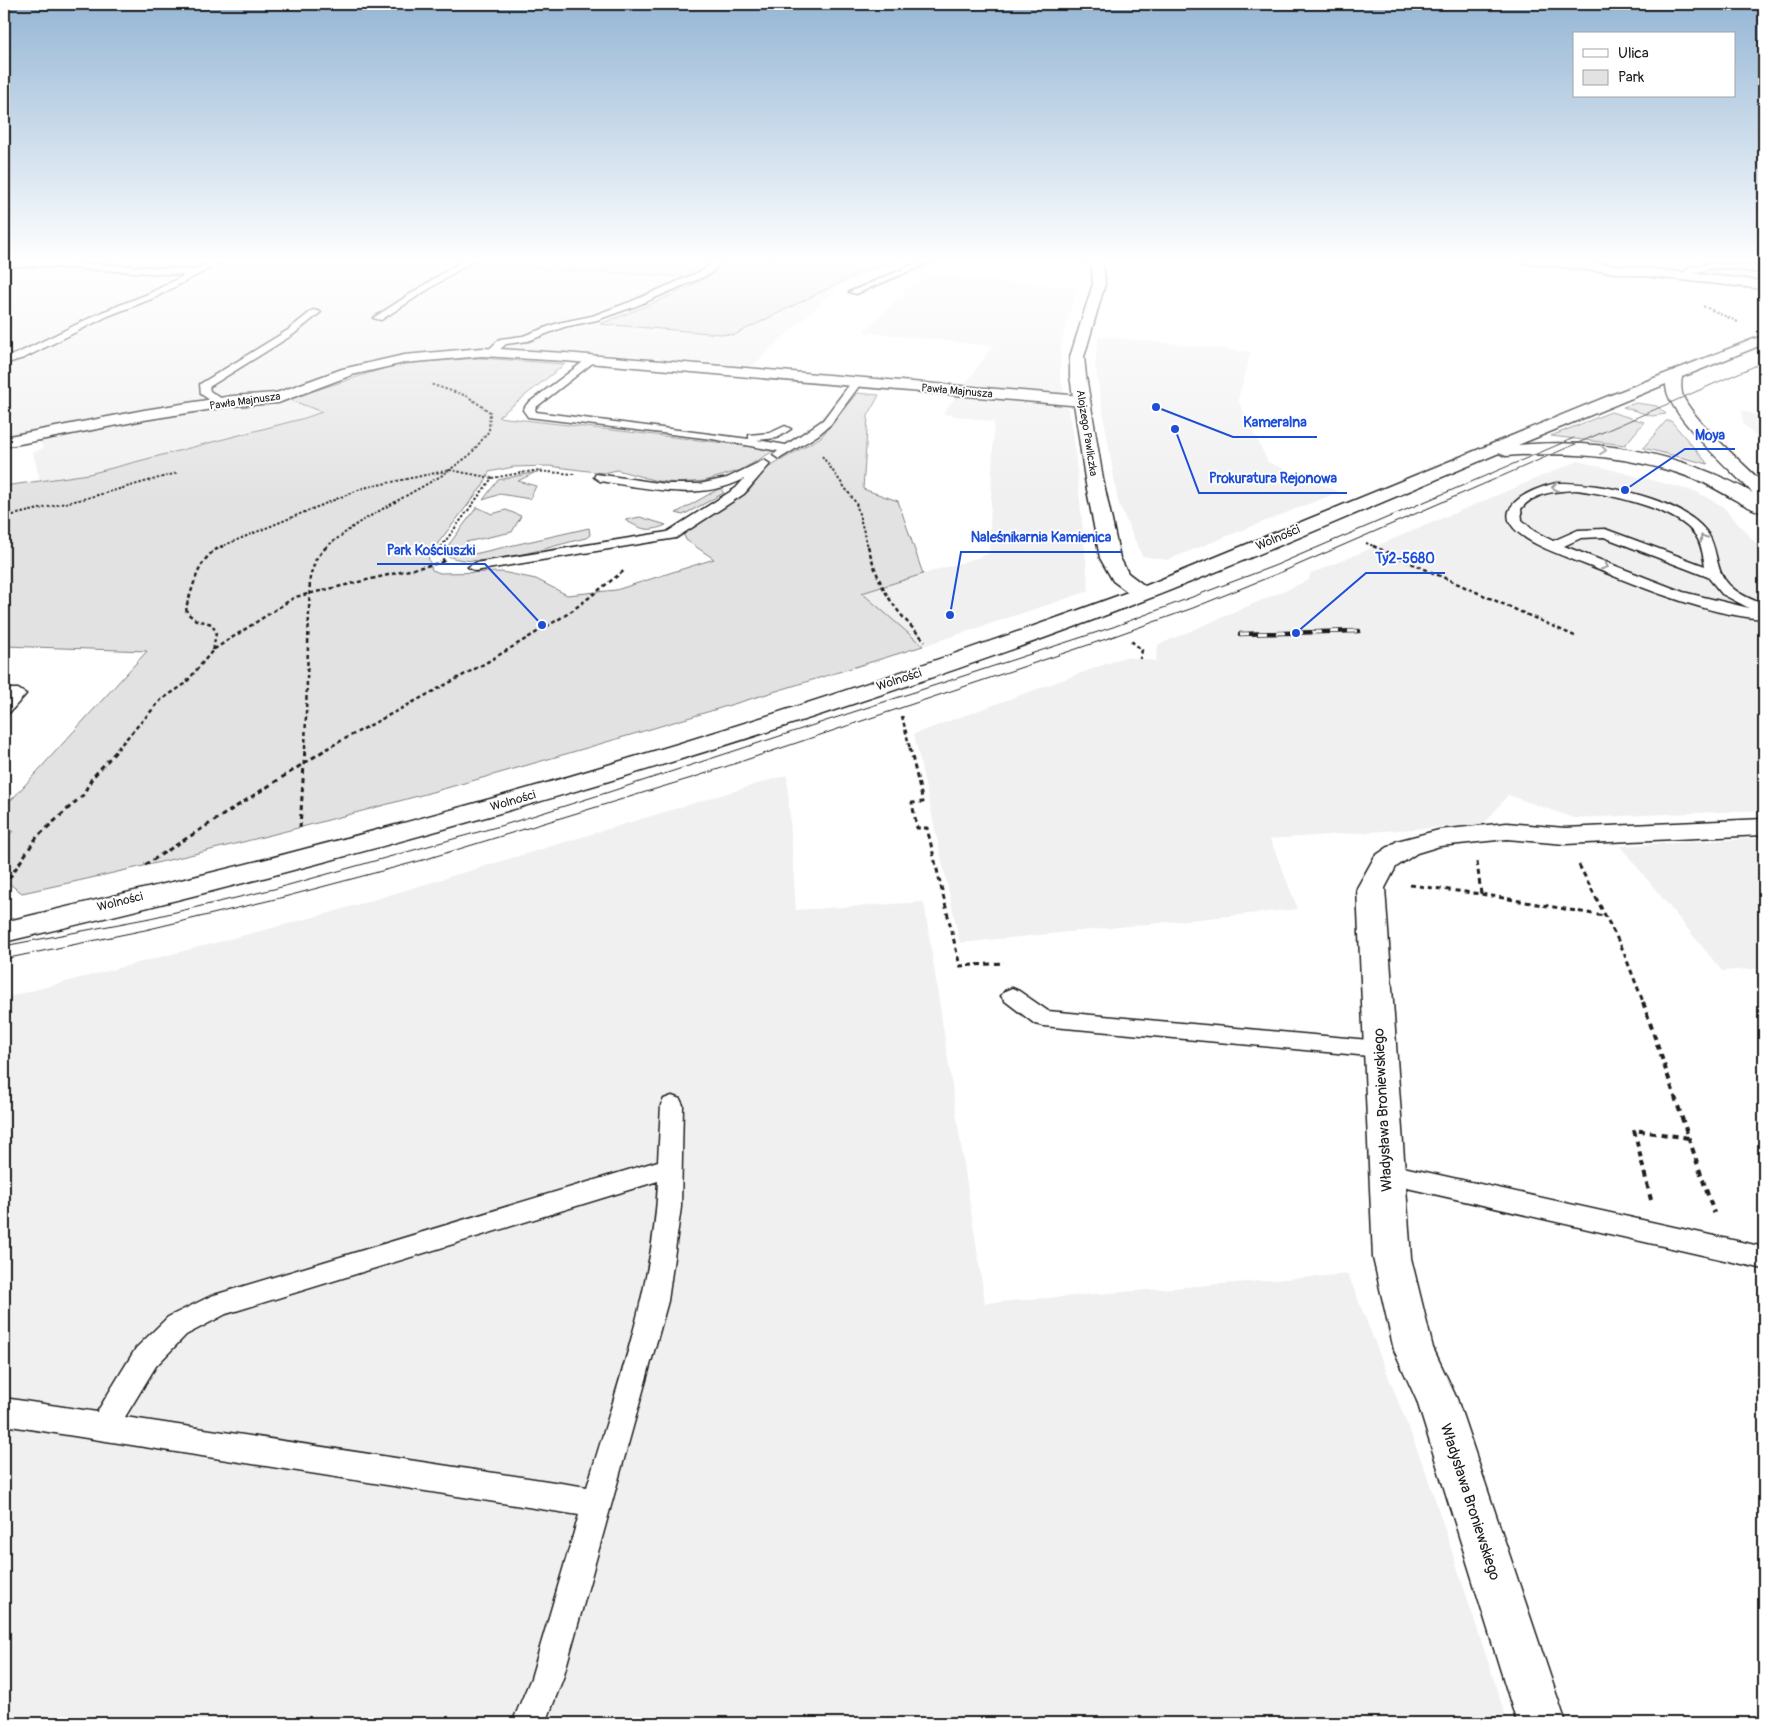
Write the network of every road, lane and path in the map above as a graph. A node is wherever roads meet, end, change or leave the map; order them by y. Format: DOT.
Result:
graph roads {
  1 [pos="51,340"];
  2 [pos="279,340"];
  3 [pos="519,340"];
  4 [pos="1082,340"];
  5 [pos="1763,340"];
  6 [pos="491,352"];
  7 [pos="591,359"];
  8 [pos="4,361"];
  9 [pos="372,365"];
  10 [pos="1674,375"];
  11 [pos="857,382"];
  12 [pos="1617,398"];
  13 [pos="1082,401"];
  14 [pos="221,403"];
  15 [pos="1693,419"];
  16 [pos="785,429"];
  17 [pos="712,436"];
  18 [pos="808,437"];
  19 [pos="4,442"];
  20 [pos="788,449"];
  21 [pos="1468,459"];
  22 [pos="764,464"];
  23 [pos="450,470"];
  24 [pos="177,473"];
  25 [pos="600,477"];
  26 [pos="492,478"];
  27 [pos="1762,490"];
  28 [pos="1764,506"];
  29 [pos="4,517"];
  30 [pos="671,535"];
  31 [pos="1366,543"];
  32 [pos="1554,546"];
  33 [pos="443,562"];
  34 [pos="475,567"];
  35 [pos="1713,574"];
  36 [pos="309,594"];
  37 [pos="1143,594"];
  38 [pos="1764,609"];
  39 [pos="1764,615"];
  40 [pos="1577,637"];
  41 [pos="1132,641"];
  42 [pos="931,647"];
  43 [pos="213,650"];
  44 [pos="1140,659"];
  45 [pos="4,694"];
  46 [pos="4,709"];
  47 [pos="902,716"];
  48 [pos="305,763"];
  49 [pos="1764,827"];
  50 [pos="300,834"];
  51 [pos="1565,836"];
  52 [pos="1476,855"];
  53 [pos="139,868"];
  54 [pos="1403,884"];
  55 [pos="4,886"];
  56 [pos="1481,894"];
  57 [pos="1605,916"];
  58 [pos="4,932"];
  59 [pos="1004,963"];
  60 [pos="1012,996"];
  61 [pos="1380,1049"];
  62 [pos="672,1105"];
  63 [pos="1689,1138"];
  64 [pos="670,1167"];
  65 [pos="1385,1172"];
  66 [pos="1660,1234"];
  67 [pos="1725,1249"];
  68 [pos="1764,1258"];
  69 [pos="4,1412"];
  70 [pos="103,1428"];
  71 [pos="597,1503"];
  72 [pos="529,1723"];
  73 [pos="1541,1723"];
  1 -- 8 [label="lane"];
  2 -- 14 [label="lane"];
  3 -- 6 [label="lane"];
  4 -- 13 [label="street, Alojzego Pawliczka"];
  5 -- 10 [label="street, Wolności"];
  6 -- 7 [label="street, Pawła Majnusza"];
  6 -- 9 [label="street, Pawła Majnusza"];
  7 -- 11 [label="street, Pawła Majnusza"];
  7 -- 17 [label="lane"];
  9 -- 14 [label="street, Pawła Majnusza"];
  9 -- 23 [label="path"];
  10 -- 12 [label="street, Wolności"];
  10 -- 15 [label="street"];
  11 -- 13 [label="street, Pawła Majnusza"];
  11 -- 18 [label="lane"];
  12 -- 15 [label="street"];
  12 -- 21 [label="street, Wolności"];
  13 -- 37 [label="street, Alojzego Pawliczka"];
  14 -- 19 [label="street, Pawła Majnusza"];
  15 -- 27 [label="street"];
  16 -- 17 [label="lane"];
  17 -- 20 [label="lane"];
  18 -- 20 [label="lane"];
  18 -- 42 [label="path"];
  20 -- 22 [label="lane"];
  21 -- 28 [label="street, one-way"];
  21 -- 37 [label="street, Wolności"];
  22 -- 25 [label="lane"];
  22 -- 30 [label="lane"];
  23 -- 26 [label="path"];
  23 -- 36 [label="path"];
  23 -- 43 [label="path"];
  24 -- 29 [label="path"];
  25 -- 26 [label="path"];
  26 -- 33 [label="path"];
  30 -- 34 [label="lane"];
  30 -- 48 [label="path"];
  31 -- 40 [label="path"];
  32 -- 35 [label="lane"];
  35 -- 32 [label="lane, one-way"];
  32 -- 39 [label="lane, one-way"];
  33 -- 34 [label="path"];
  33 -- 36 [label="path"];
  35 -- 38 [label="lane"];
  36 -- 43 [label="path"];
  36 -- 48 [label="path"];
  37 -- 58 [label="street, Wolności"];
  41 -- 44 [label="path"];
  43 -- 55 [label="path"];
  45 -- 46 [label="lane"];
  47 -- 59 [label="path"];
  48 -- 50 [label="path"];
  48 -- 53 [label="path"];
  49 -- 51 [label="street, Władysława Broniewskiego"];
  51 -- 57 [label="path"];
  51 -- 61 [label="street, Władysława Broniewskiego"];
  52 -- 56 [label="path"];
  54 -- 56 [label="path"];
  56 -- 57 [label="path"];
  57 -- 63 [label="path"];
  60 -- 61 [label="lane"];
  61 -- 65 [label="street, Władysława Broniewskiego"];
  62 -- 64 [label="lane"];
  63 -- 66 [label="path"];
  63 -- 67 [label="path"];
  64 -- 70 [label="lane"];
  64 -- 71 [label="lane"];
  65 -- 66 [label="lane"];
  65 -- 73 [label="street, Władysława Broniewskiego"];
  66 -- 67 [label="lane"];
  67 -- 68 [label="lane"];
  69 -- 70 [label="lane"];
  70 -- 71 [label="lane"];
  71 -- 72 [label="lane"];
}
